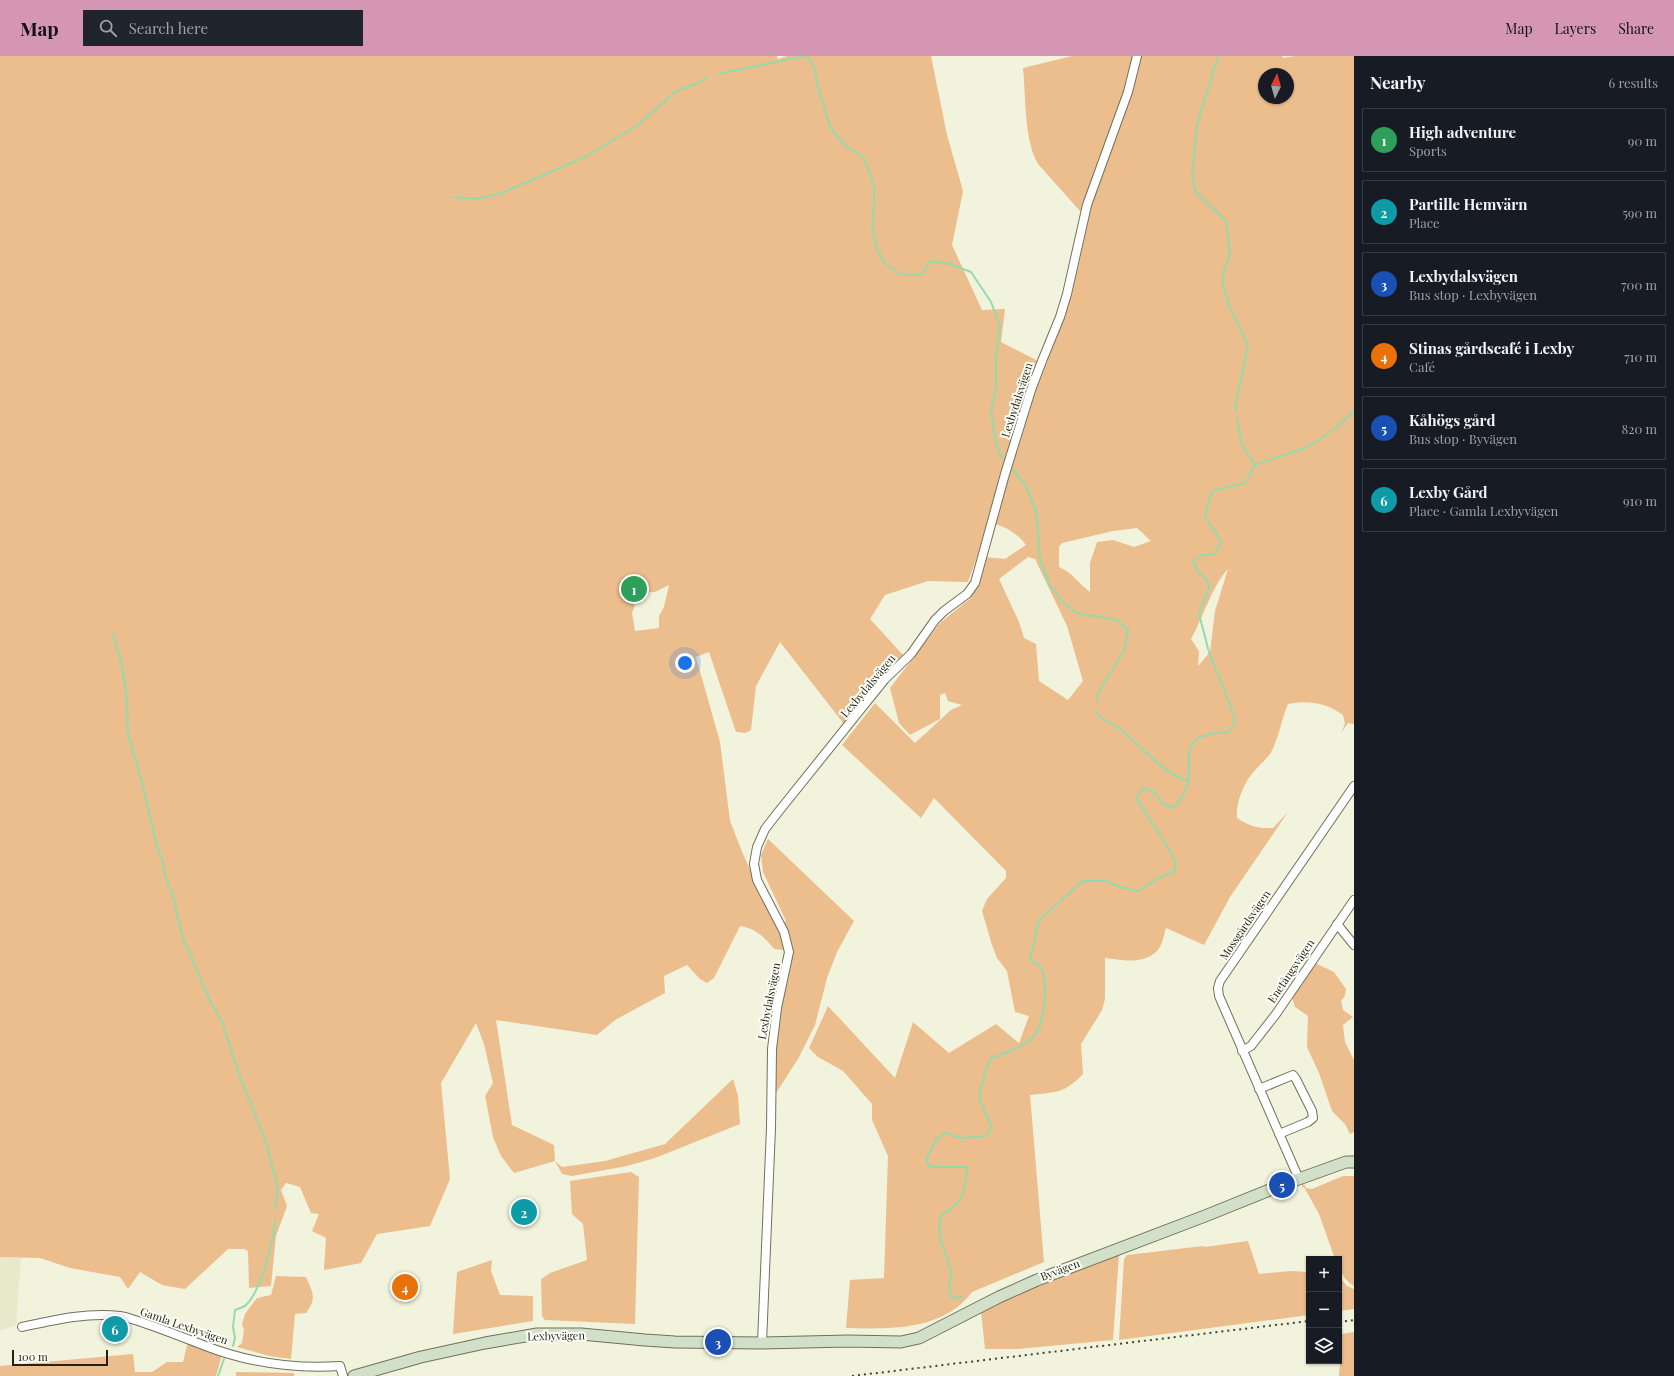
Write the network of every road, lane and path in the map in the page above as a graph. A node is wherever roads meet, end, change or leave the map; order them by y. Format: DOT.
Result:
graph roads {
  1 [pos="1137,56"];
  2 [pos="1354,786"];
  3 [pos="1354,900"];
  4 [pos="1337,924"];
  5 [pos="1354,946"];
  6 [pos="1242,1051"];
  7 [pos="1259,1089"];
  8 [pos="1279,1134"];
  9 [pos="1354,1162"];
  10 [pos="1299,1179"];
  11 [pos="22,1327"];
  12 [pos="762,1343"];
  13 [pos="343,1376"];
  14 [pos="354,1376"];
  1 -- 12 [label="street, Lexbydalsvägen"];
  2 -- 6 [label="street, Mossgårdsvägen"];
  3 -- 4 [label="street, Enetångsvägen"];
  4 -- 5 [label="street"];
  4 -- 6 [label="street, Enetångsvägen"];
  6 -- 7 [label="street, Mossgårdsvägen"];
  7 -- 8 [label="street, Mossgårdsvägen"];
  7 -- 8 [label="street"];
  8 -- 10 [label="street, Mossgårdsvägen"];
  9 -- 10 [label="street, Byvägen"];
  10 -- 12 [label="street, Byvägen"];
  11 -- 13 [label="street, Gamla Lexbyvägen"];
  12 -- 14 [label="street, Lexbyvägen"];
}
